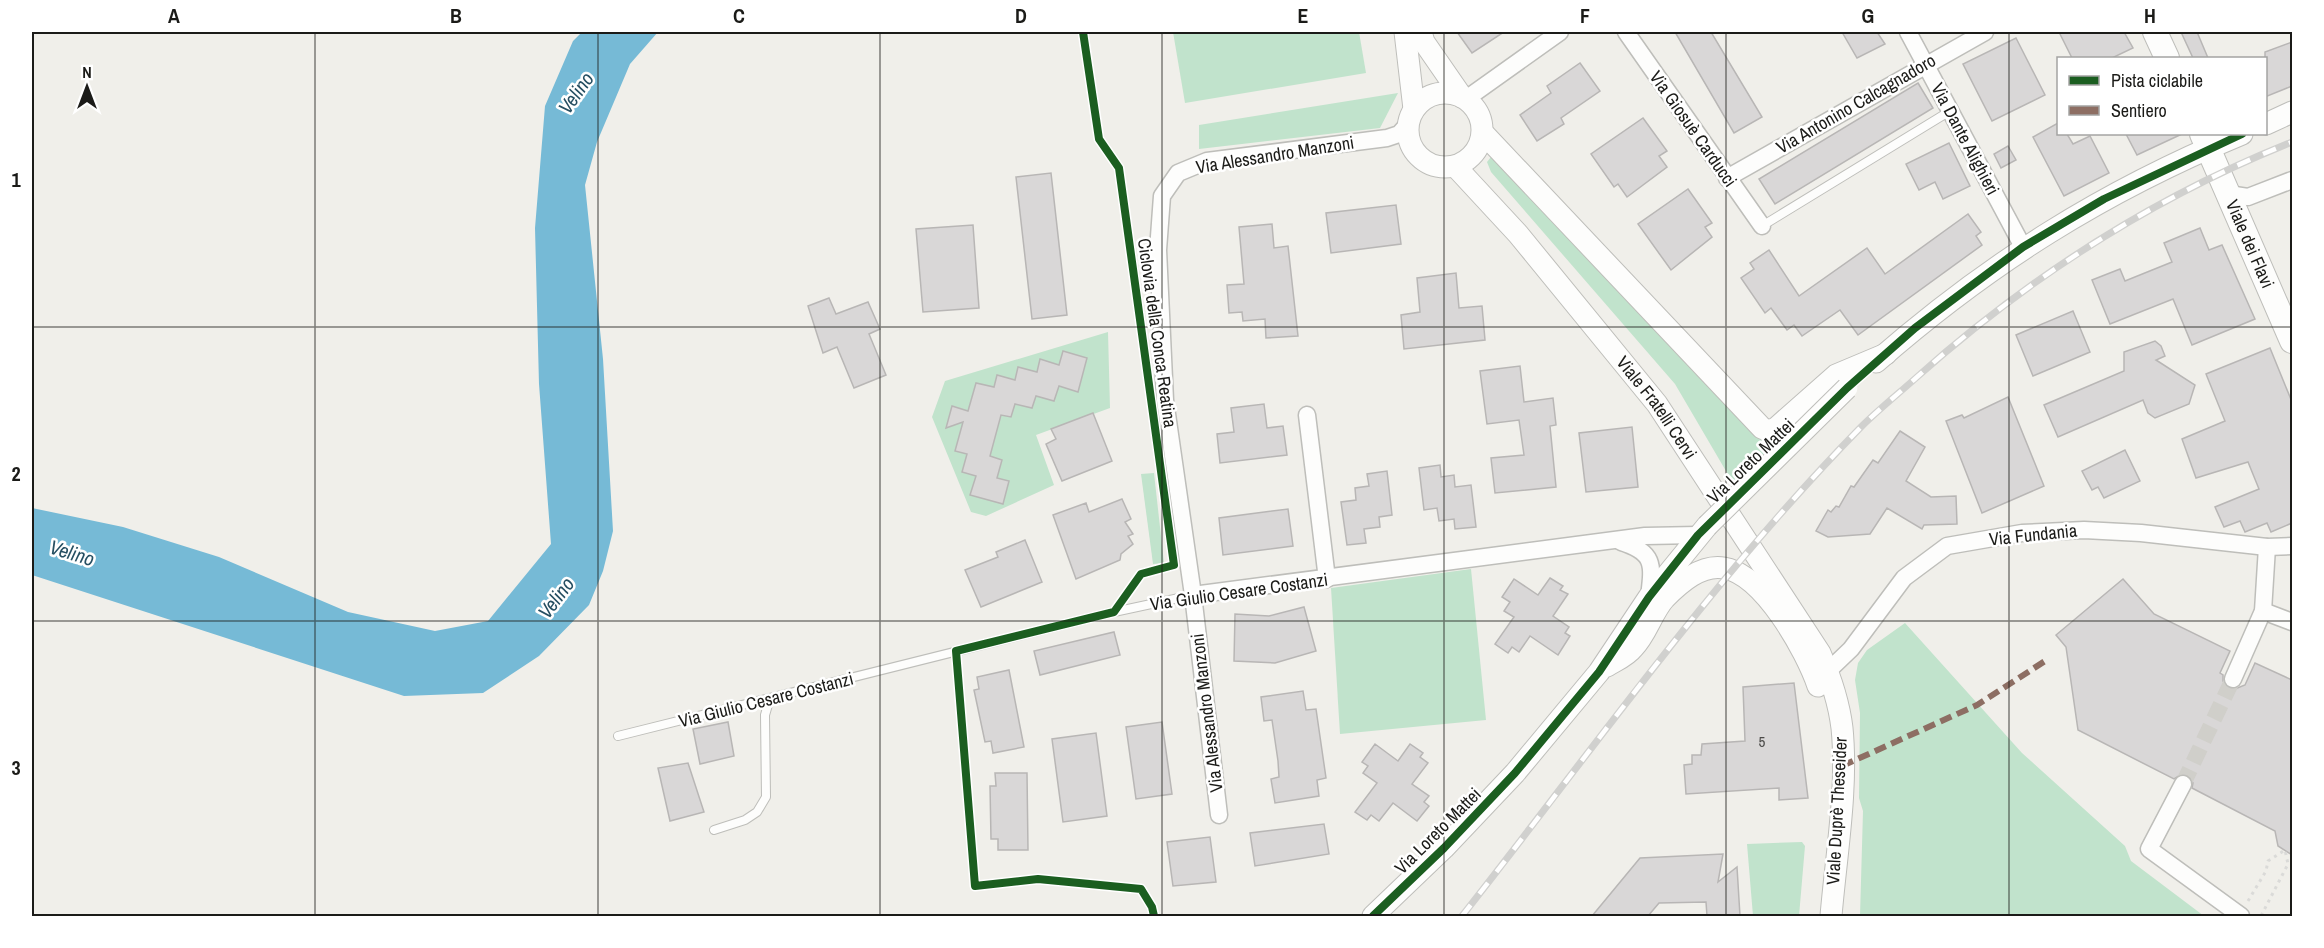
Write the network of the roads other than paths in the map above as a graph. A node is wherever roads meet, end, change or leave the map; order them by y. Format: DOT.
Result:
graph roads {
  1 [pos="1405,32"];
  2 [pos="1421,32"];
  3 [pos="1560,32"];
  4 [pos="1626,32"];
  5 [pos="1908,32"];
  6 [pos="1985,32"];
  7 [pos="2155,32"];
  8 [pos="2167,57"];
  9 [pos="1925,63"];
  10 [pos="1464,98"];
  11 [pos="1950,111"];
  12 [pos="2292,112"];
  13 [pos="1411,117"];
  14 [pos="2267,123"];
  15 [pos="1483,133"];
  16 [pos="2235,135"];
  17 [pos="2209,139"];
  18 [pos="1455,166"];
  19 [pos="1727,178"];
  20 [pos="2292,180"];
  21 [pos="2238,202"];
  22 [pos="1762,226"];
  23 [pos="2023,247"];
  24 [pos="2292,341"];
  25 [pos="1886,354"];
  26 [pos="1307,415"];
  27 [pos="1702,530"];
  28 [pos="1617,541"];
  29 [pos="2292,546"];
  30 [pos="2267,547"];
  31 [pos="1327,579"];
  32 [pos="1192,595"];
  33 [pos="1649,597"];
  34 [pos="2263,611"];
  35 [pos="2292,622"];
  36 [pos="1828,671"];
  37 [pos="1599,672"];
  38 [pos="2233,679"];
  39 [pos="770,698"];
  40 [pos="618,736"];
  41 [pos="2183,784"];
  42 [pos="1841,795"];
  43 [pos="1219,815"];
  44 [pos="714,830"];
  45 [pos="1372,916"];
  46 [pos="1831,916"];
  47 [pos="2240,916"];
  1 -- 13 [label="street"];
  2 -- 10 [label="street"];
  3 -- 10 [label="street"];
  4 -- 19 [label="street, Via Giosuè Carducci"];
  5 -- 9 [label="street, Via Dante Alighieri"];
  6 -- 9 [label="street, Via Antonino Calcagnadoro"];
  7 -- 8 [label="main road"];
  9 -- 11 [label="street, Via Dante Alighieri"];
  9 -- 19 [label="street, Via Antonino Calcagnadoro"];
  10 -- 13 [label="street"];
  10 -- 15 [label="street"];
  11 -- 22 [label="lane"];
  11 -- 23 [label="street, Via Dante Alighieri"];
  12 -- 14 [label="street"];
  13 -- 18 [label="street"];
  13 -- 32 [label="street, Via Alessandro Manzoni"];
  15 -- 18 [label="street"];
  15 -- 25 [label="street"];
  16 -- 17 [label="street, Via Loreto Mattei"];
  17 -- 21 [label="main road, Viale dei Flavi"];
  17 -- 23 [label="street, Via Loreto Mattei"];
  18 -- 36 [label="street, Viale Fratelli Cervi"];
  19 -- 22 [label="street, Via Giosuè Carducci"];
  20 -- 21 [label="street"];
  21 -- 24 [label="main road, Viale dei Flavi"];
  23 -- 25 [label="street, Via Loreto Mattei"];
  25 -- 27 [label="street, Via Loreto Mattei, bridge"];
  26 -- 31 [label="street"];
  27 -- 28 [label="street, Via Giulio Cesare Costanzi"];
  27 -- 33 [label="street, Via Loreto Mattei"];
  28 -- 31 [label="street, Via Giulio Cesare Costanzi"];
  28 -- 33 [label="street"];
  29 -- 30 [label="street, Via Fundania"];
  30 -- 34 [label="street"];
  30 -- 36 [label="street, Via Fundania"];
  31 -- 32 [label="street, Via Giulio Cesare Costanzi"];
  32 -- 39 [label="lane, Via Giulio Cesare Costanzi"];
  32 -- 43 [label="street, Via Alessandro Manzoni"];
  33 -- 37 [label="street, Via Loreto Mattei"];
  34 -- 35 [label="street"];
  34 -- 38 [label="street"];
  36 -- 42 [label="street, Viale Duprè Theseider"];
  37 -- 42 [label="street"];
  37 -- 45 [label="street, Via Loreto Mattei"];
  39 -- 40 [label="lane, Via Giulio Cesare Costanzi"];
  39 -- 44 [label="lane"];
  41 -- 47 [label="street"];
  42 -- 46 [label="street, Viale Duprè Theseider"];
}
